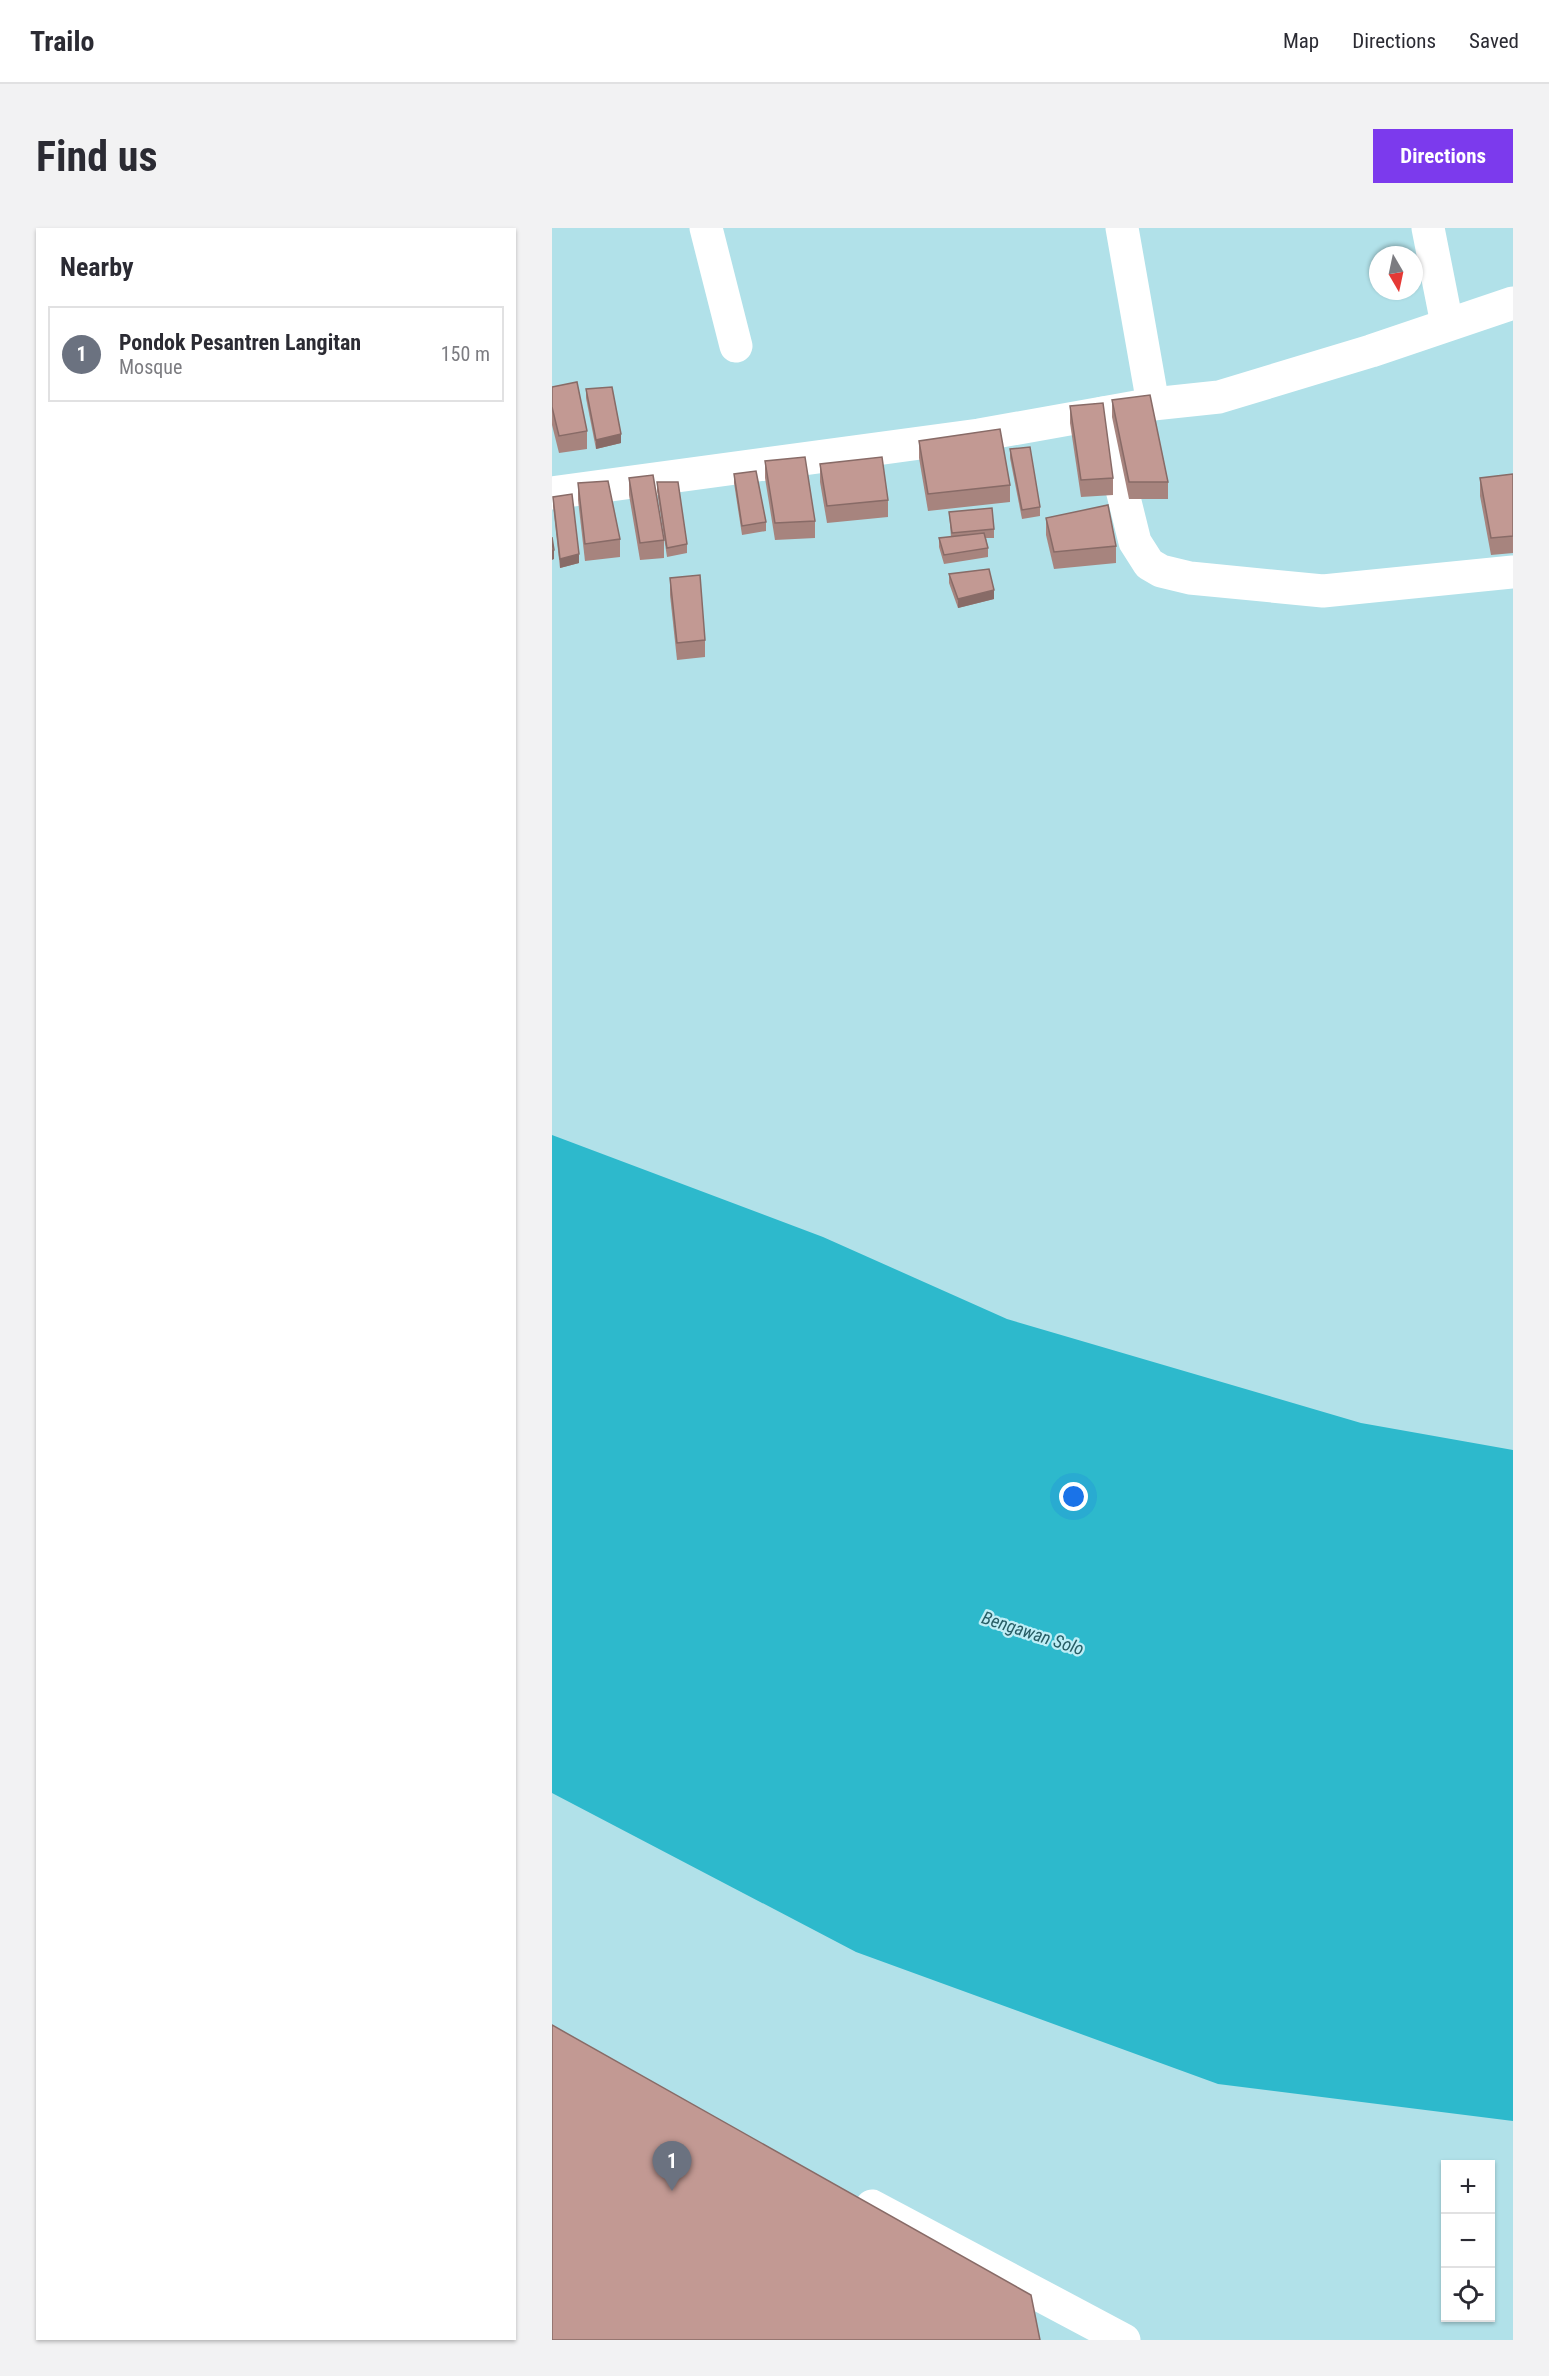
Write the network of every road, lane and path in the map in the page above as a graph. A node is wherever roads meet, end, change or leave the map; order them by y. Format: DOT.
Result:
graph roads {
  1 [pos="705,228"];
  2 [pos="1122,228"];
  3 [pos="1428,228"];
  4 [pos="1513,303"];
  5 [pos="1447,324"];
  6 [pos="736,346"];
  7 [pos="1153,404"];
  8 [pos="1103,413"];
  9 [pos="552,493"];
  10 [pos="1513,572"];
  11 [pos="849,2194"];
  12 [pos="1124,2340"];
  1 -- 6 [label="street"];
  2 -- 7 [label="street"];
  3 -- 5 [label="street"];
  4 -- 5 [label="street"];
  5 -- 7 [label="street"];
  7 -- 8 [label="street"];
  8 -- 9 [label="street"];
  8 -- 10 [label="street"];
  11 -- 12 [label="street"];
}
